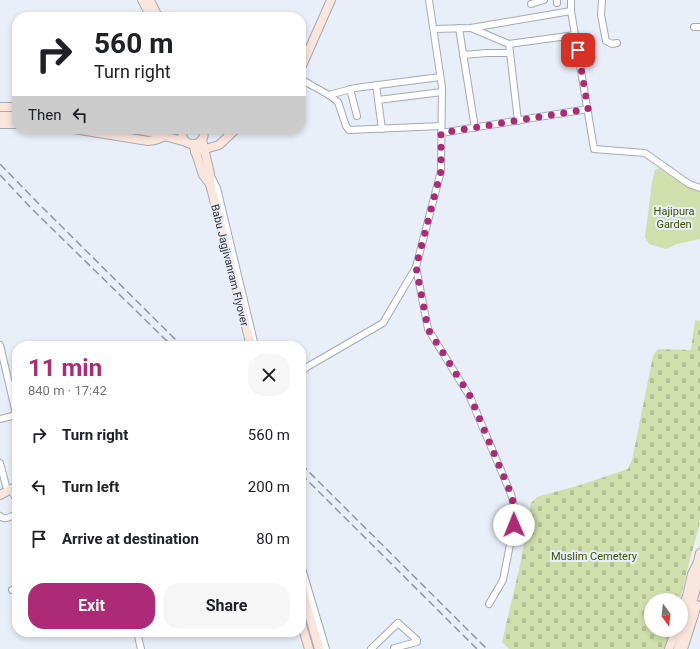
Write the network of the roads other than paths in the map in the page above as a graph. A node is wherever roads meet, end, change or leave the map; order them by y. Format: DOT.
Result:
graph roads {
  1 [pos="142,0"];
  2 [pos="150,0"];
  3 [pos="332,0"];
  4 [pos="430,0"];
  5 [pos="544,0"];
  6 [pos="571,0"];
  7 [pos="602,0"];
  8 [pos="531,4"];
  9 [pos="571,11"];
  10 [pos="148,12"];
  11 [pos="156,12"];
  12 [pos="459,28"];
  13 [pos="470,28"];
  14 [pos="434,30"];
  15 [pos="575,35"];
  16 [pos="616,43"];
  17 [pos="509,44"];
  18 [pos="510,53"];
  19 [pos="463,55"];
  20 [pos="306,57"];
  21 [pos="440,77"];
  22 [pos="306,82"];
  23 [pos="376,85"];
  24 [pos="350,89"];
  25 [pos="442,92"];
  26 [pos="329,95"];
  27 [pos="378,100"];
  28 [pos="0,107"];
  29 [pos="12,107"];
  30 [pos="588,109"];
  31 [pos="0,116"];
  32 [pos="12,116"];
  33 [pos="357,116"];
  34 [pos="518,121"];
  35 [pos="0,124"];
  36 [pos="12,124"];
  37 [pos="441,126"];
  38 [pos="475,128"];
  39 [pos="382,129"];
  40 [pos="441,133"];
  41 [pos="105,134"];
  42 [pos="162,134"];
  43 [pos="169,134"];
  44 [pos="182,134"];
  45 [pos="204,134"];
  46 [pos="231,134"];
  47 [pos="202,140"];
  48 [pos="191,146"];
  49 [pos="204,150"];
  50 [pos="210,174"];
  51 [pos="210,184"];
  52 [pos="700,188"];
  53 [pos="416,267"];
  54 [pos="250,341"];
  55 [pos="254,341"];
  56 [pos="0,345"];
  57 [pos="306,368"];
  58 [pos="12,395"];
  59 [pos="12,417"];
  60 [pos="0,419"];
  61 [pos="0,463"];
  62 [pos="11,487"];
  63 [pos="0,495"];
  64 [pos="0,516"];
  65 [pos="12,516"];
  66 [pos="700,553"];
  67 [pos="698,562"];
  68 [pos="700,572"];
  69 [pos="696,580"];
  70 [pos="306,582"];
  71 [pos="688,593"];
  72 [pos="700,593"];
  73 [pos="489,604"];
  74 [pos="306,605"];
  75 [pos="688,605"];
  76 [pos="138,637"];
  77 [pos="305,637"];
  78 [pos="673,637"];
  79 [pos="678,637"];
  80 [pos="394,648"];
  81 [pos="141,649"];
  82 [pos="309,649"];
  83 [pos="318,649"];
  84 [pos="326,649"];
  85 [pos="371,649"];
  86 [pos="669,649"];
  87 [pos="674,649"];
  88 [pos="678,649"];
  89 [pos="683,649"];
  1 -- 10 [label="main road"];
  2 -- 11 [label="main road"];
  3 -- 20 [label="main road"];
  4 -- 14 [label="street"];
  5 -- 8 [label="street"];
  6 -- 9 [label="street"];
  7 -- 16 [label="street"];
  9 -- 13 [label="street"];
  9 -- 15 [label="street"];
  12 -- 13 [label="street"];
  12 -- 14 [label="street"];
  12 -- 19 [label="street"];
  13 -- 17 [label="street"];
  14 -- 21 [label="street"];
  15 -- 17 [label="street"];
  15 -- 30 [label="street"];
  17 -- 18 [label="street"];
  18 -- 19 [label="street"];
  18 -- 34 [label="street"];
  19 -- 38 [label="street"];
  21 -- 23 [label="street"];
  21 -- 25 [label="street"];
  22 -- 26 [label="street"];
  23 -- 24 [label="street"];
  23 -- 27 [label="street"];
  24 -- 26 [label="street"];
  24 -- 33 [label="street"];
  25 -- 27 [label="street"];
  25 -- 37 [label="street"];
  26 -- 39 [label="street"];
  27 -- 39 [label="street"];
  28 -- 29 [label="main road"];
  30 -- 34 [label="street"];
  30 -- 52 [label="street"];
  31 -- 32 [label="main road"];
  34 -- 38 [label="street"];
  35 -- 36 [label="main road"];
  37 -- 39 [label="street"];
  37 -- 40 [label="street"];
  38 -- 40 [label="street"];
  40 -- 53 [label="street"];
  41 -- 42 [label="main road"];
  43 -- 48 [label="main road"];
  44 -- 48 [label="main road"];
  45 -- 47 [label="main road"];
  46 -- 49 [label="main road"];
  47 -- 48 [label="main road"];
  47 -- 49 [label="main road"];
  48 -- 49 [label="main road"];
  48 -- 51 [label="main road"];
  49 -- 50 [label="main road"];
  50 -- 51 [label="main road"];
  50 -- 55 [label="street"];
  51 -- 54 [label="main road, Babu Jagjivanram Flyover"];
  53 -- 57 [label="street"];
  53 -- 73 [label="street"];
  56 -- 58 [label="street"];
  59 -- 60 [label="street"];
  61 -- 62 [label="street"];
  62 -- 63 [label="main road"];
  64 -- 65 [label="street"];
  66 -- 67 [label="main road"];
  67 -- 69 [label="main road"];
  67 -- 71 [label="main road"];
  68 -- 69 [label="main road"];
  69 -- 75 [label="main road"];
  69 -- 88 [label="main road"];
  70 -- 84 [label="street"];
  72 -- 89 [label="main road"];
  74 -- 83 [label="main road"];
  76 -- 81 [label="street"];
  77 -- 82 [label="main road"];
  78 -- 86 [label="main road"];
  79 -- 87 [label="main road"];
  80 -- 85 [label="street"];
}
